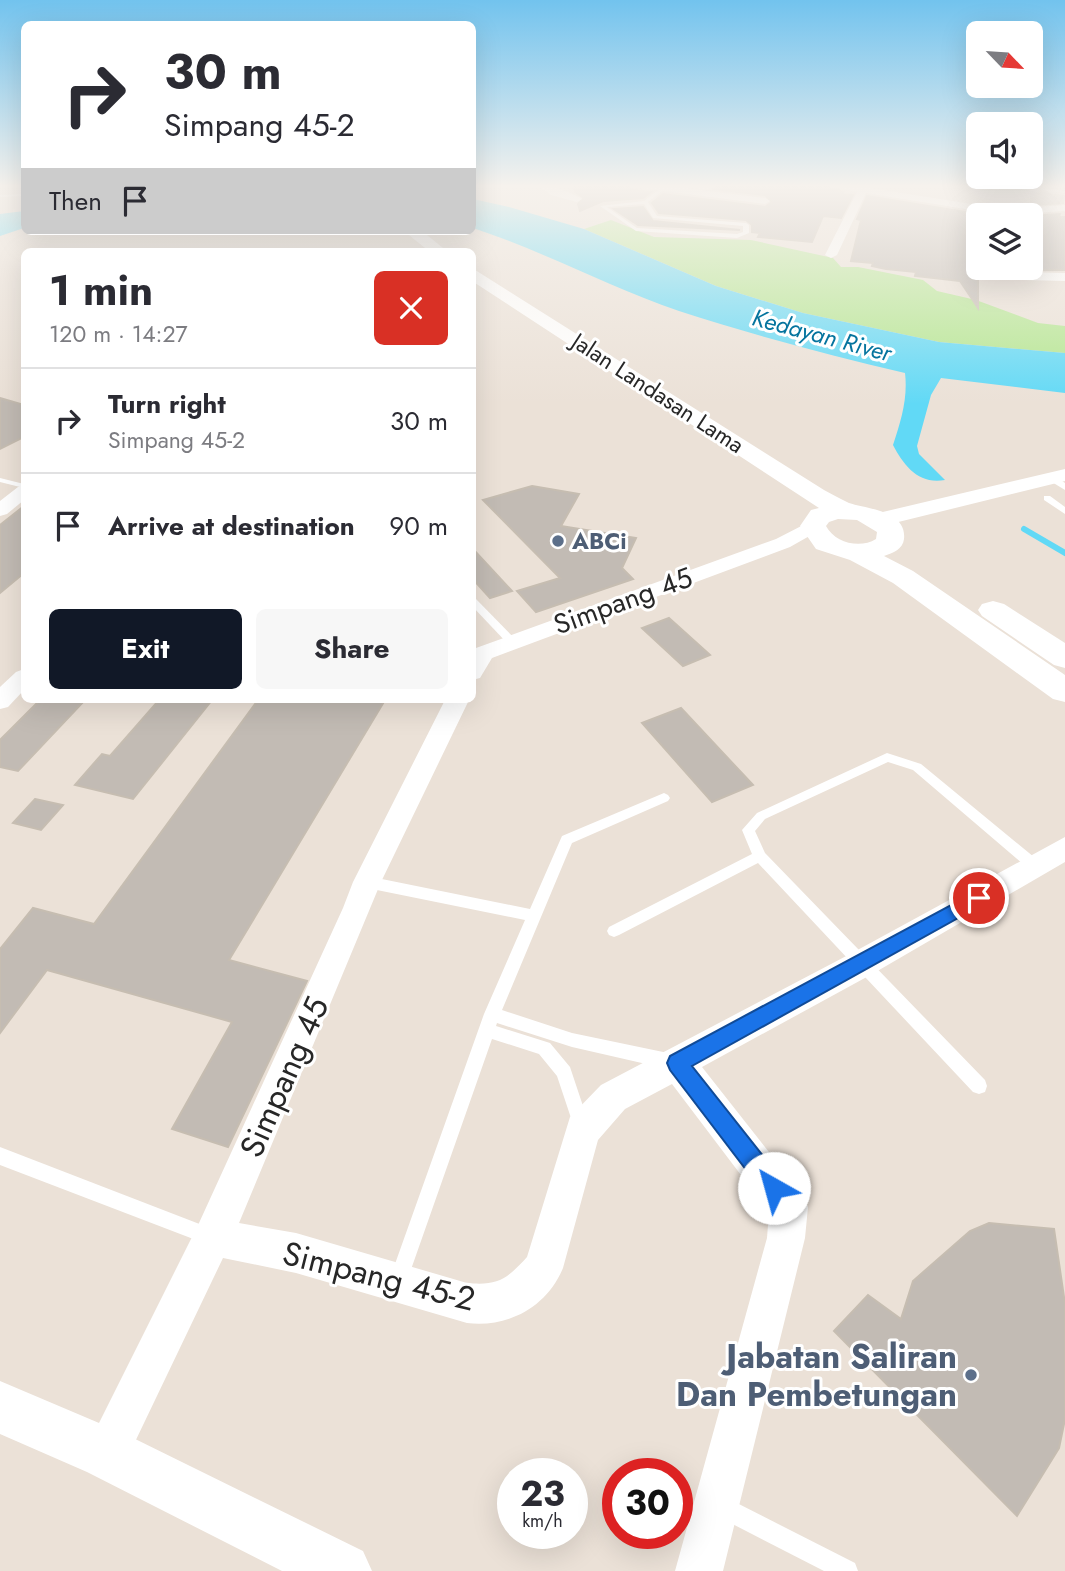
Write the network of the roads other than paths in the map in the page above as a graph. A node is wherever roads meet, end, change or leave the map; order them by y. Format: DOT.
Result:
graph roads {
  1 [pos="476,276"];
  2 [pos="1043,276"];
  3 [pos="1065,277"];
  4 [pos="476,292"];
  5 [pos="0,480"];
  6 [pos="21,488"];
  7 [pos="1060,490"];
  8 [pos="21,492"];
  9 [pos="0,510"];
  10 [pos="845,511"];
  11 [pos="818,530"];
  12 [pos="887,532"];
  13 [pos="856,552"];
  14 [pos="476,604"];
  15 [pos="1022,630"];
  16 [pos="512,642"];
  17 [pos="1065,658"];
  18 [pos="476,666"];
  19 [pos="1065,673"];
  20 [pos="21,680"];
  21 [pos="1065,691"];
  22 [pos="0,701"];
  23 [pos="456,703"];
  24 [pos="664,798"];
  25 [pos="1065,848"];
  26 [pos="760,856"];
  27 [pos="1035,866"];
  28 [pos="367,882"];
  29 [pos="534,916"];
  30 [pos="614,931"];
  31 [pos="863,963"];
  32 [pos="490,1022"];
  33 [pos="677,1063"];
  34 [pos="979,1086"];
  35 [pos="583,1130"];
  36 [pos="0,1156"];
  37 [pos="213,1237"];
  38 [pos="397,1284"];
  39 [pos="0,1407"];
  40 [pos="106,1453"];
  41 [pos="715,1504"];
  42 [pos="343,1571"];
  43 [pos="699,1571"];
  44 [pos="847,1571"];
  1 -- 10 [label="main road, Jalan Landasan Lama"];
  2 -- 3 [label="street"];
  4 -- 11 [label="main road, Jalan Landasan Lama"];
  5 -- 6 [label="lane"];
  7 -- 12 [label="street"];
  8 -- 9 [label="street"];
  10 -- 11 [label="main road"];
  10 -- 12 [label="main road, Jalan Landasan Lama"];
  11 -- 13 [label="main road"];
  11 -- 16 [label="street, Simpang 45"];
  12 -- 13 [label="main road"];
  12 -- 15 [label="main road"];
  13 -- 21 [label="main road"];
  14 -- 16 [label="lane"];
  15 -- 17 [label="main road"];
  15 -- 19 [label="main road"];
  16 -- 18 [label="street, Simpang 45"];
  20 -- 22 [label="street"];
  23 -- 28 [label="street, Simpang 45"];
  24 -- 29 [label="lane"];
  25 -- 27 [label="street, Simpang 45-2"];
  26 -- 27 [label="lane"];
  26 -- 30 [label="lane"];
  26 -- 31 [label="lane"];
  27 -- 31 [label="street, Simpang 45-2"];
  28 -- 29 [label="lane"];
  28 -- 37 [label="street, Simpang 45"];
  29 -- 32 [label="lane"];
  31 -- 33 [label="street, Simpang 45-2"];
  31 -- 34 [label="lane"];
  32 -- 33 [label="lane"];
  32 -- 35 [label="lane"];
  32 -- 38 [label="lane"];
  33 -- 35 [label="street, Simpang 45-2"];
  33 -- 41 [label="street"];
  35 -- 38 [label="street, Simpang 45-2"];
  36 -- 37 [label="lane"];
  37 -- 38 [label="street, Simpang 45-2"];
  37 -- 40 [label="street, Simpang 45"];
  39 -- 40 [label="street"];
  40 -- 42 [label="street"];
  41 -- 43 [label="street"];
  41 -- 44 [label="lane"];
}
